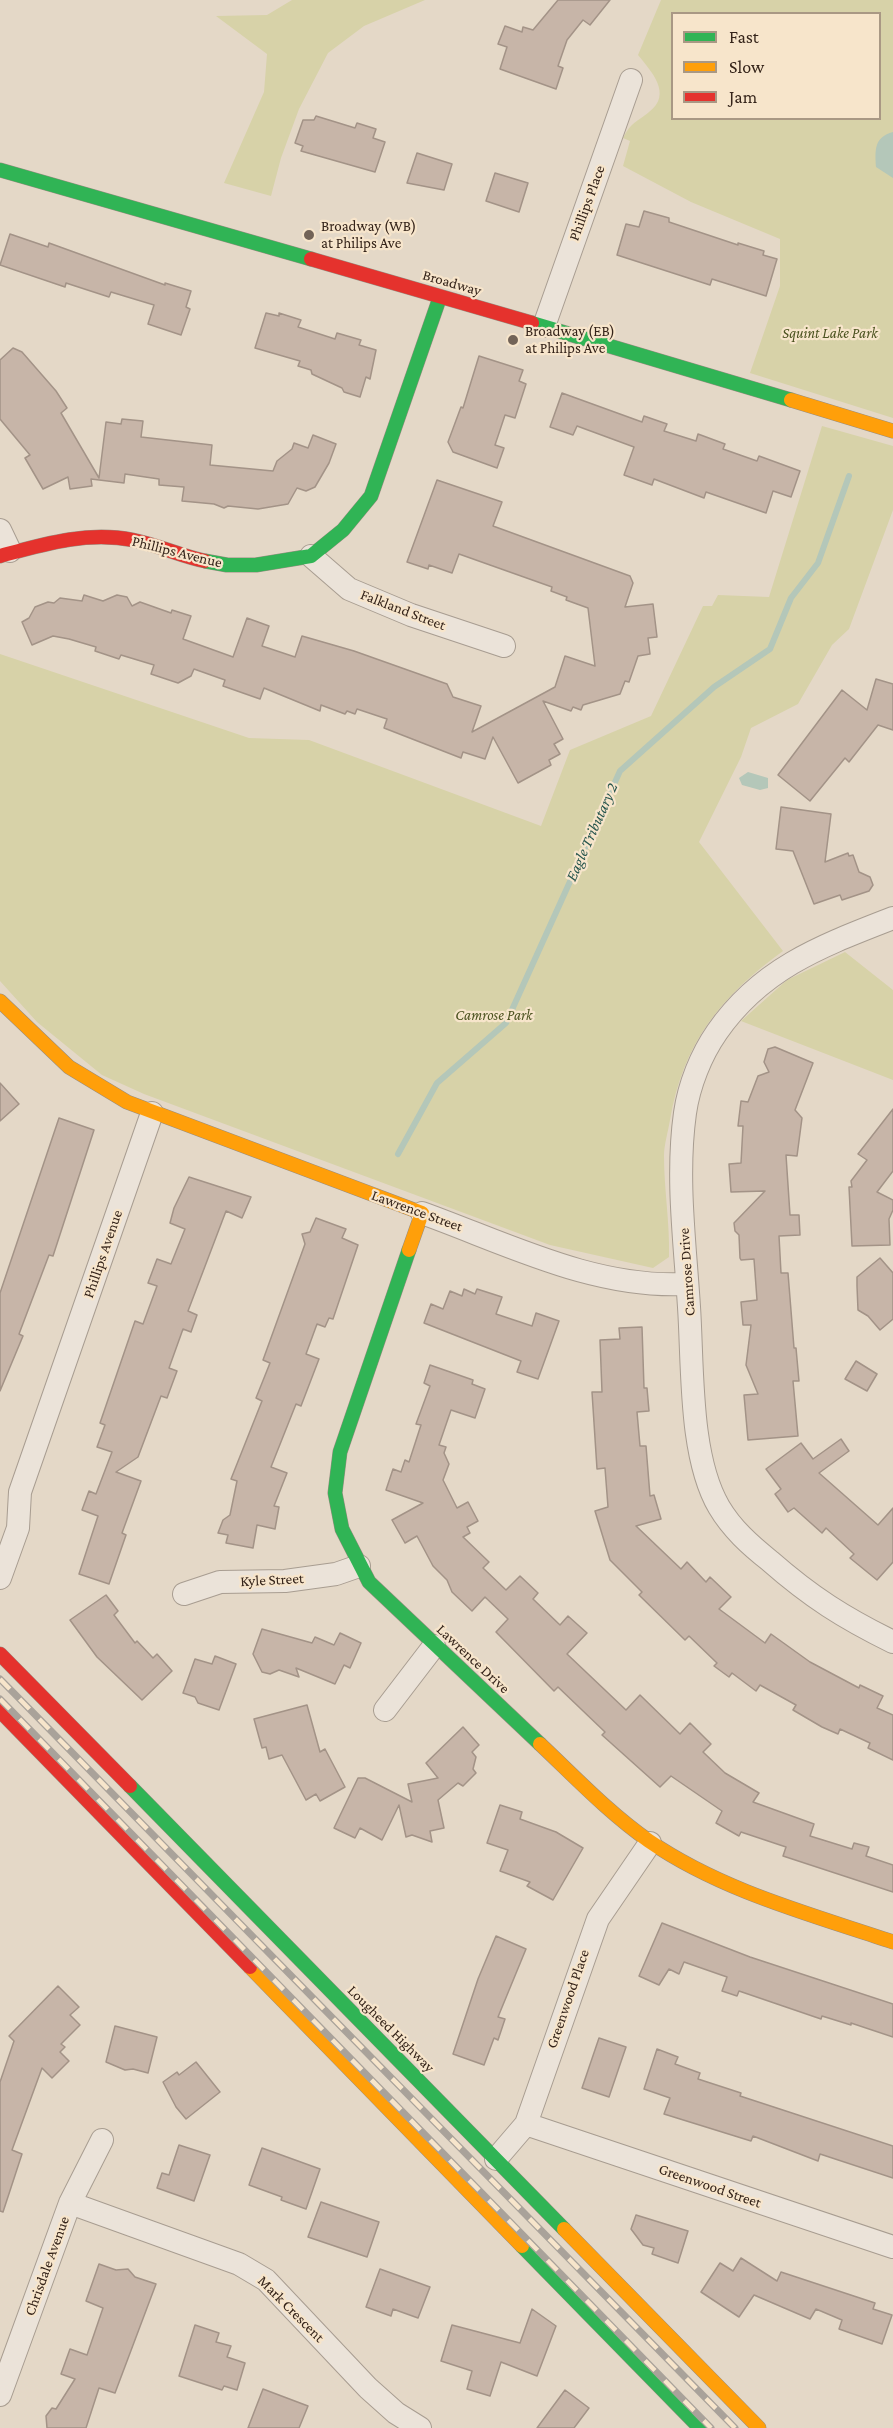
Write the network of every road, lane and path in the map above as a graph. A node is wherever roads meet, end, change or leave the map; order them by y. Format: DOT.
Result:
graph roads {
  1 [pos="631,80"];
  2 [pos="0,170"];
  3 [pos="440,297"];
  4 [pos="544,326"];
  5 [pos="893,431"];
  6 [pos="0,530"];
  7 [pos="5,553"];
  8 [pos="311,556"];
  9 [pos="504,646"];
  10 [pos="893,918"];
  11 [pos="0,1001"];
  12 [pos="152,1113"];
  13 [pos="422,1213"];
  14 [pos="687,1284"];
  15 [pos="359,1566"];
  16 [pos="0,1578"];
  17 [pos="184,1594"];
  18 [pos="893,1642"];
  19 [pos="434,1646"];
  20 [pos="0,1654"];
  21 [pos="385,1710"];
  22 [pos="0,1711"];
  23 [pos="651,1843"];
  24 [pos="893,1942"];
  25 [pos="526,2124"];
  26 [pos="102,2140"];
  27 [pos="496,2159"];
  28 [pos="70,2203"];
  29 [pos="893,2247"];
  30 [pos="0,2395"];
  31 [pos="420,2428"];
  32 [pos="700,2428"];
  33 [pos="759,2428"];
  1 -- 4 [label="street, Phillips Place"];
  2 -- 3 [label="street, Broadway"];
  3 -- 4 [label="street, Broadway"];
  3 -- 8 [label="street, Phillips Avenue"];
  4 -- 5 [label="street, Broadway"];
  6 -- 7 [label="street"];
  7 -- 8 [label="street, Phillips Avenue"];
  8 -- 9 [label="street, Falkland Street"];
  10 -- 14 [label="street, Camrose Drive"];
  11 -- 12 [label="street"];
  12 -- 13 [label="street, Lawrence Street"];
  12 -- 16 [label="street, Phillips Avenue"];
  13 -- 14 [label="street, Lawrence Street"];
  13 -- 15 [label="street, Lawrence Drive"];
  14 -- 18 [label="street, Camrose Drive"];
  15 -- 17 [label="street, Kyle Street"];
  15 -- 19 [label="street, Lawrence Drive"];
  19 -- 21 [label="street"];
  19 -- 23 [label="street, Lawrence Drive"];
  20 -- 27 [label="street, Lougheed Highway"];
  22 -- 32 [label="street"];
  23 -- 24 [label="street, Lawrence Drive"];
  23 -- 25 [label="street, Greenwood Place"];
  25 -- 27 [label="street, Greenwood Place"];
  25 -- 29 [label="street, Greenwood Street"];
  26 -- 28 [label="street, Chrisdale Avenue"];
  27 -- 33 [label="street, Lougheed Highway"];
  28 -- 30 [label="street, Chrisdale Avenue"];
  28 -- 31 [label="street, Mark Crescent"];
}
